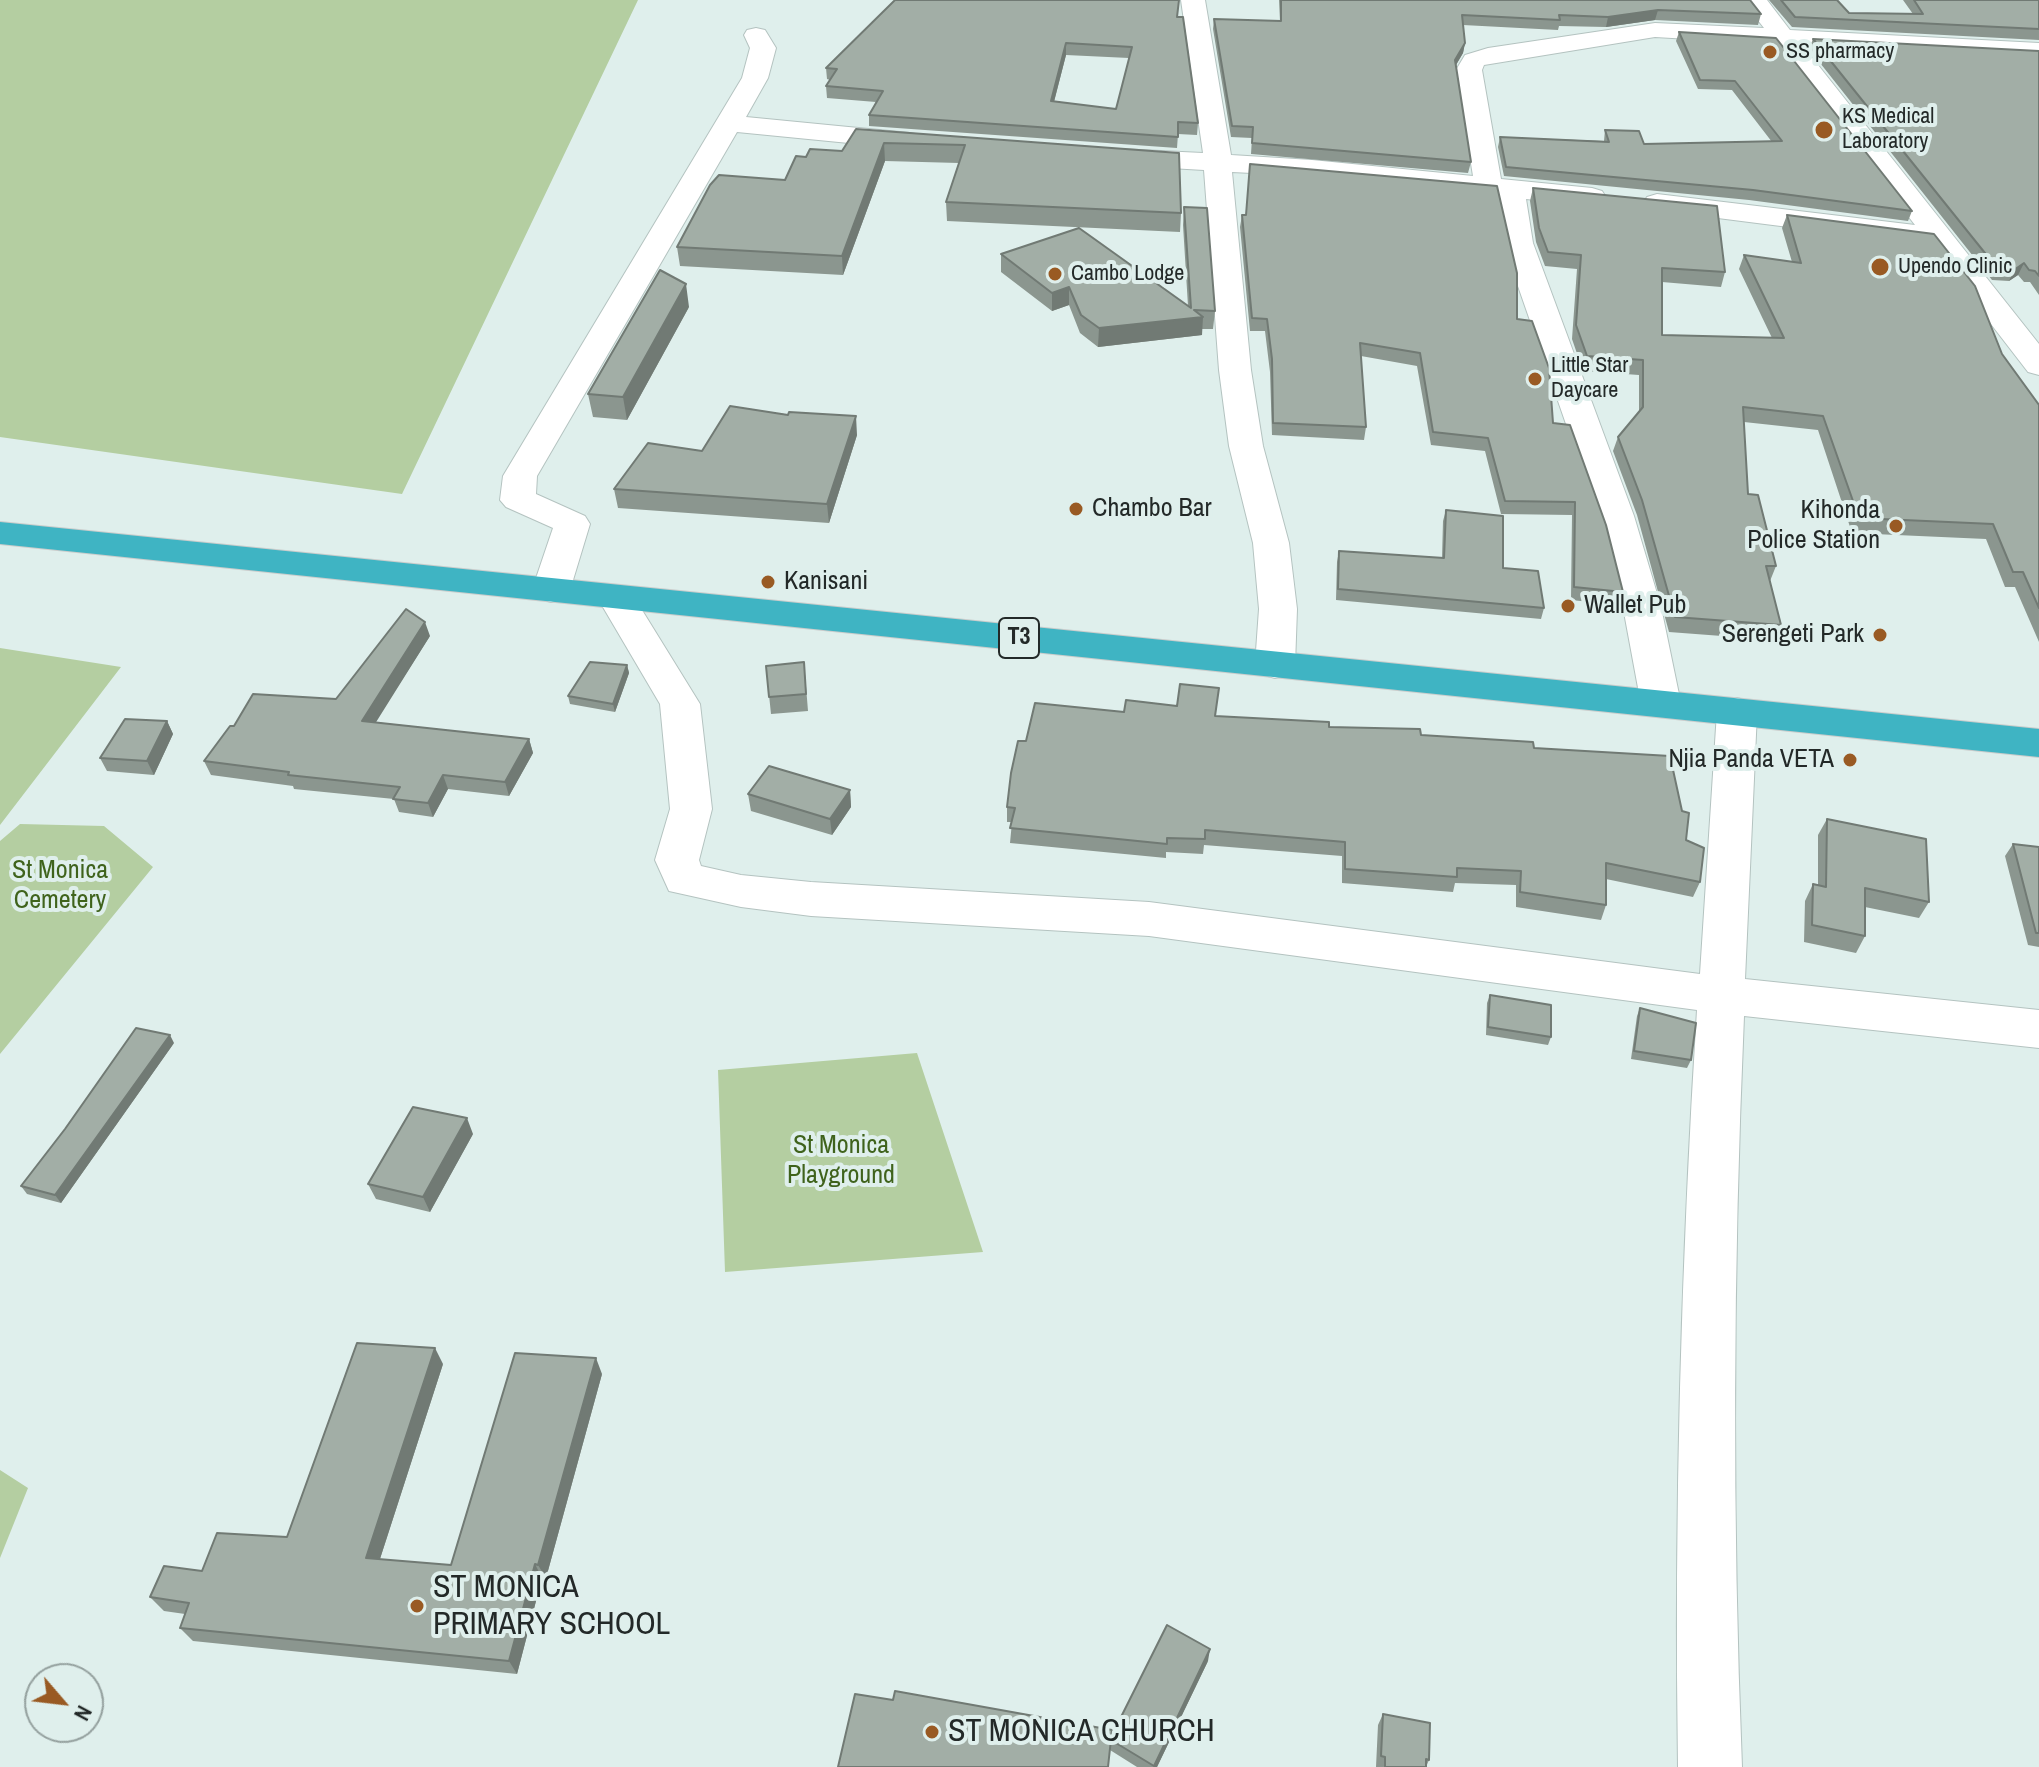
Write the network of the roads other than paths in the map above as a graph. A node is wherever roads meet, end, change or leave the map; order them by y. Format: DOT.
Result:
graph roads {
  1 [pos="1193,0"];
  2 [pos="1754,0"];
  3 [pos="756,35"];
  4 [pos="1782,36"];
  5 [pos="2039,51"];
  6 [pos="730,123"];
  7 [pos="931,143"];
  8 [pos="1089,155"];
  9 [pos="1216,164"];
  10 [pos="1499,187"];
  11 [pos="1938,237"];
  12 [pos="2024,328"];
  13 [pos="2039,365"];
  14 [pos="0,533"];
  15 [pos="551,590"];
  16 [pos="616,597"];
  17 [pos="1275,665"];
  18 [pos="1661,704"];
  19 [pos="1737,712"];
  20 [pos="2039,743"];
  21 [pos="1719,995"];
  22 [pos="2039,1029"];
  23 [pos="1710,1767"];
  1 -- 9 [label="street"];
  2 -- 4 [label="street"];
  3 -- 6 [label="street"];
  4 -- 5 [label="street"];
  4 -- 10 [label="street"];
  4 -- 11 [label="street"];
  6 -- 7 [label="street"];
  6 -- 15 [label="street"];
  8 -- 9 [label="street"];
  9 -- 10 [label="street"];
  9 -- 17 [label="street"];
  10 -- 11 [label="street"];
  10 -- 18 [label="street"];
  11 -- 12 [label="street"];
  12 -- 13 [label="street"];
  14 -- 15 [label="highway, T3"];
  15 -- 16 [label="highway, T3"];
  16 -- 17 [label="highway, T3"];
  16 -- 21 [label="street"];
  17 -- 18 [label="highway, T3"];
  18 -- 19 [label="highway, T3"];
  19 -- 20 [label="highway, T3"];
  19 -- 21 [label="street"];
  21 -- 22 [label="street"];
  21 -- 23 [label="street"];
}
